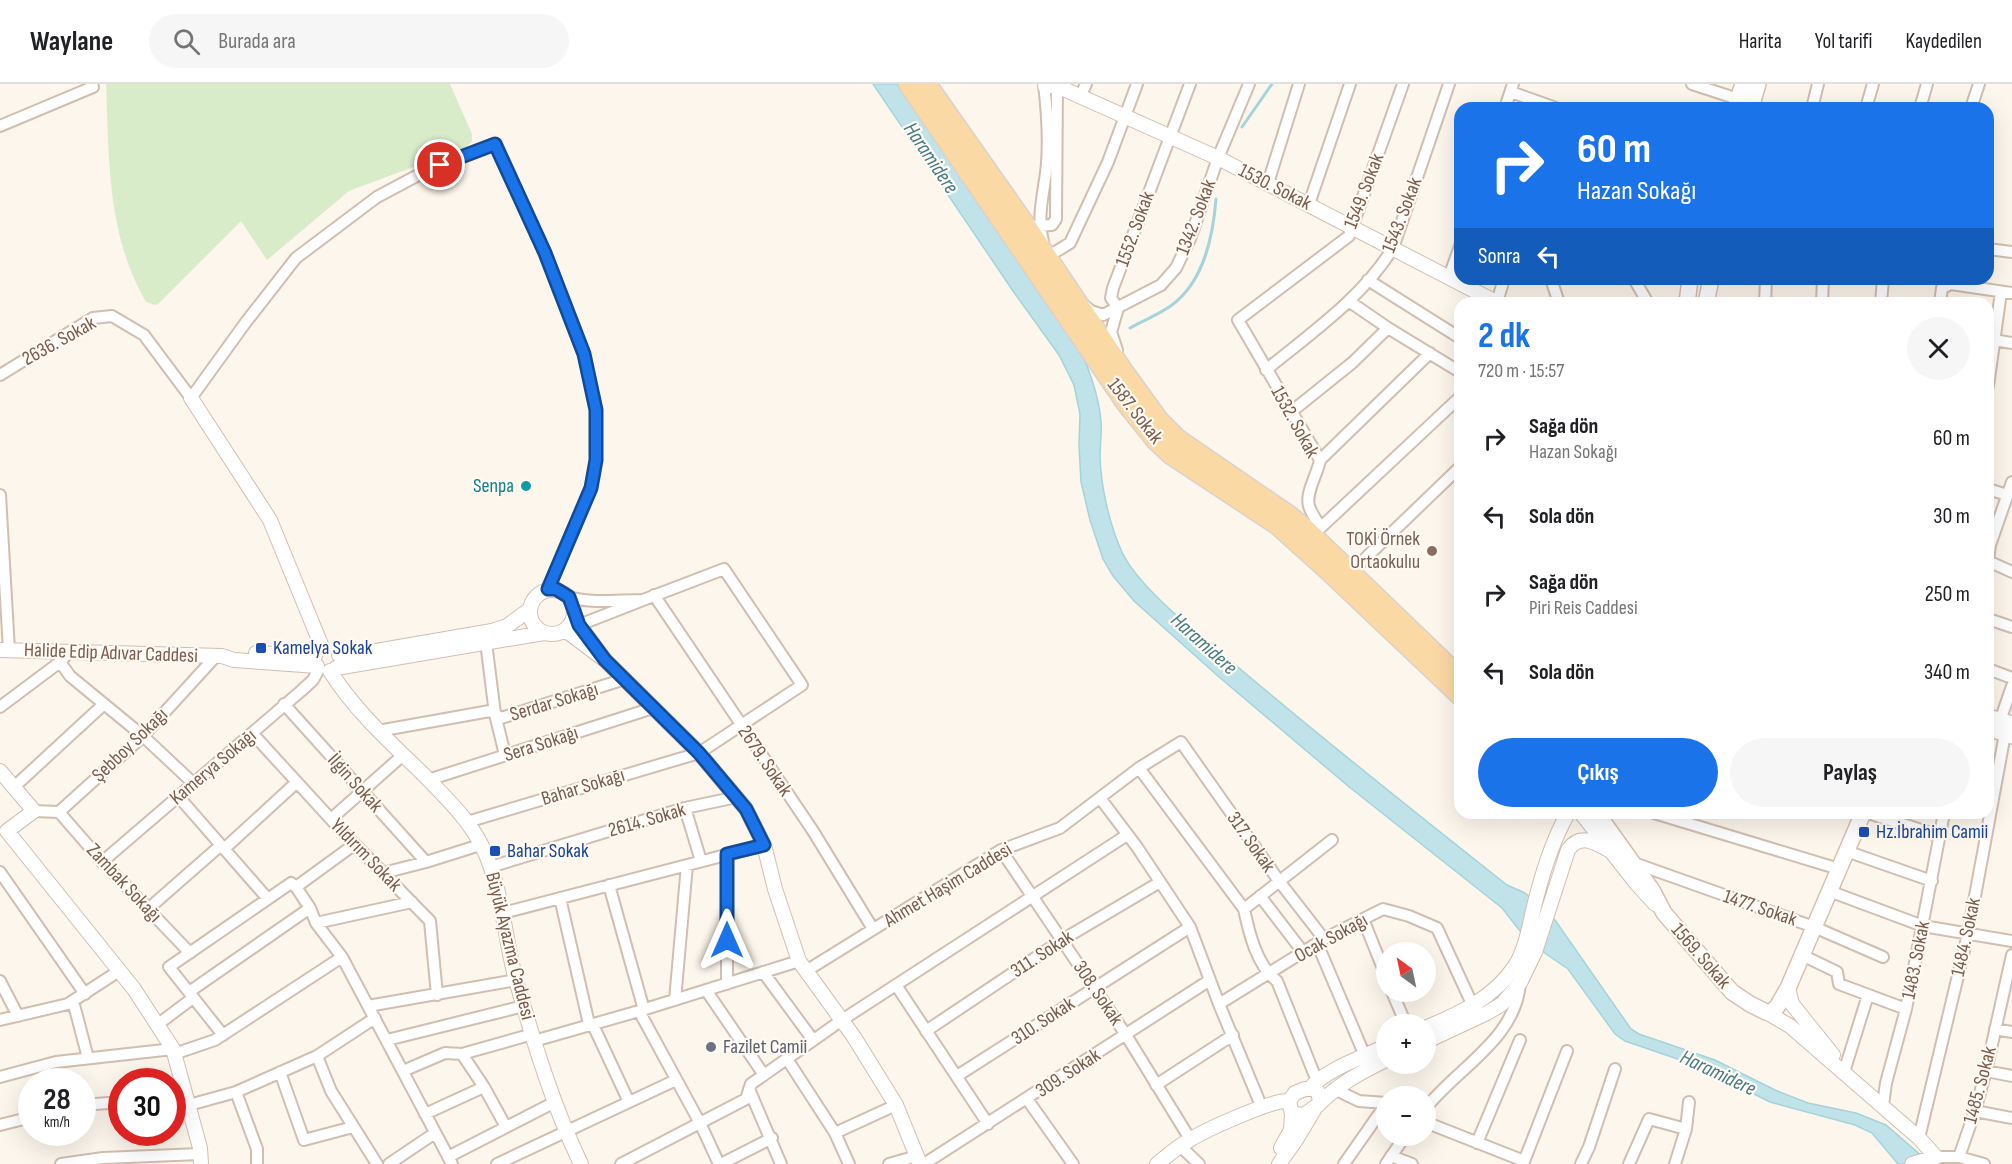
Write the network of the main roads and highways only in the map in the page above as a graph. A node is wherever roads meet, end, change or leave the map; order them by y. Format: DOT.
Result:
graph roads {
  1 [pos="908,84"];
  2 [pos="927,84"];
  3 [pos="1758,84"];
  4 [pos="1753,102"];
  5 [pos="1454,671"];
  6 [pos="1454,690"];
  7 [pos="1601,819"];
  8 [pos="1860,819"];
  1 -- 6 [label="main road, 1587. Sokak"];
  2 -- 5 [label="main road, 1587. Sokak"];
  3 -- 4 [label="main road"];
  7 -- 8 [label="main road, 1569. Sokak"];
}
